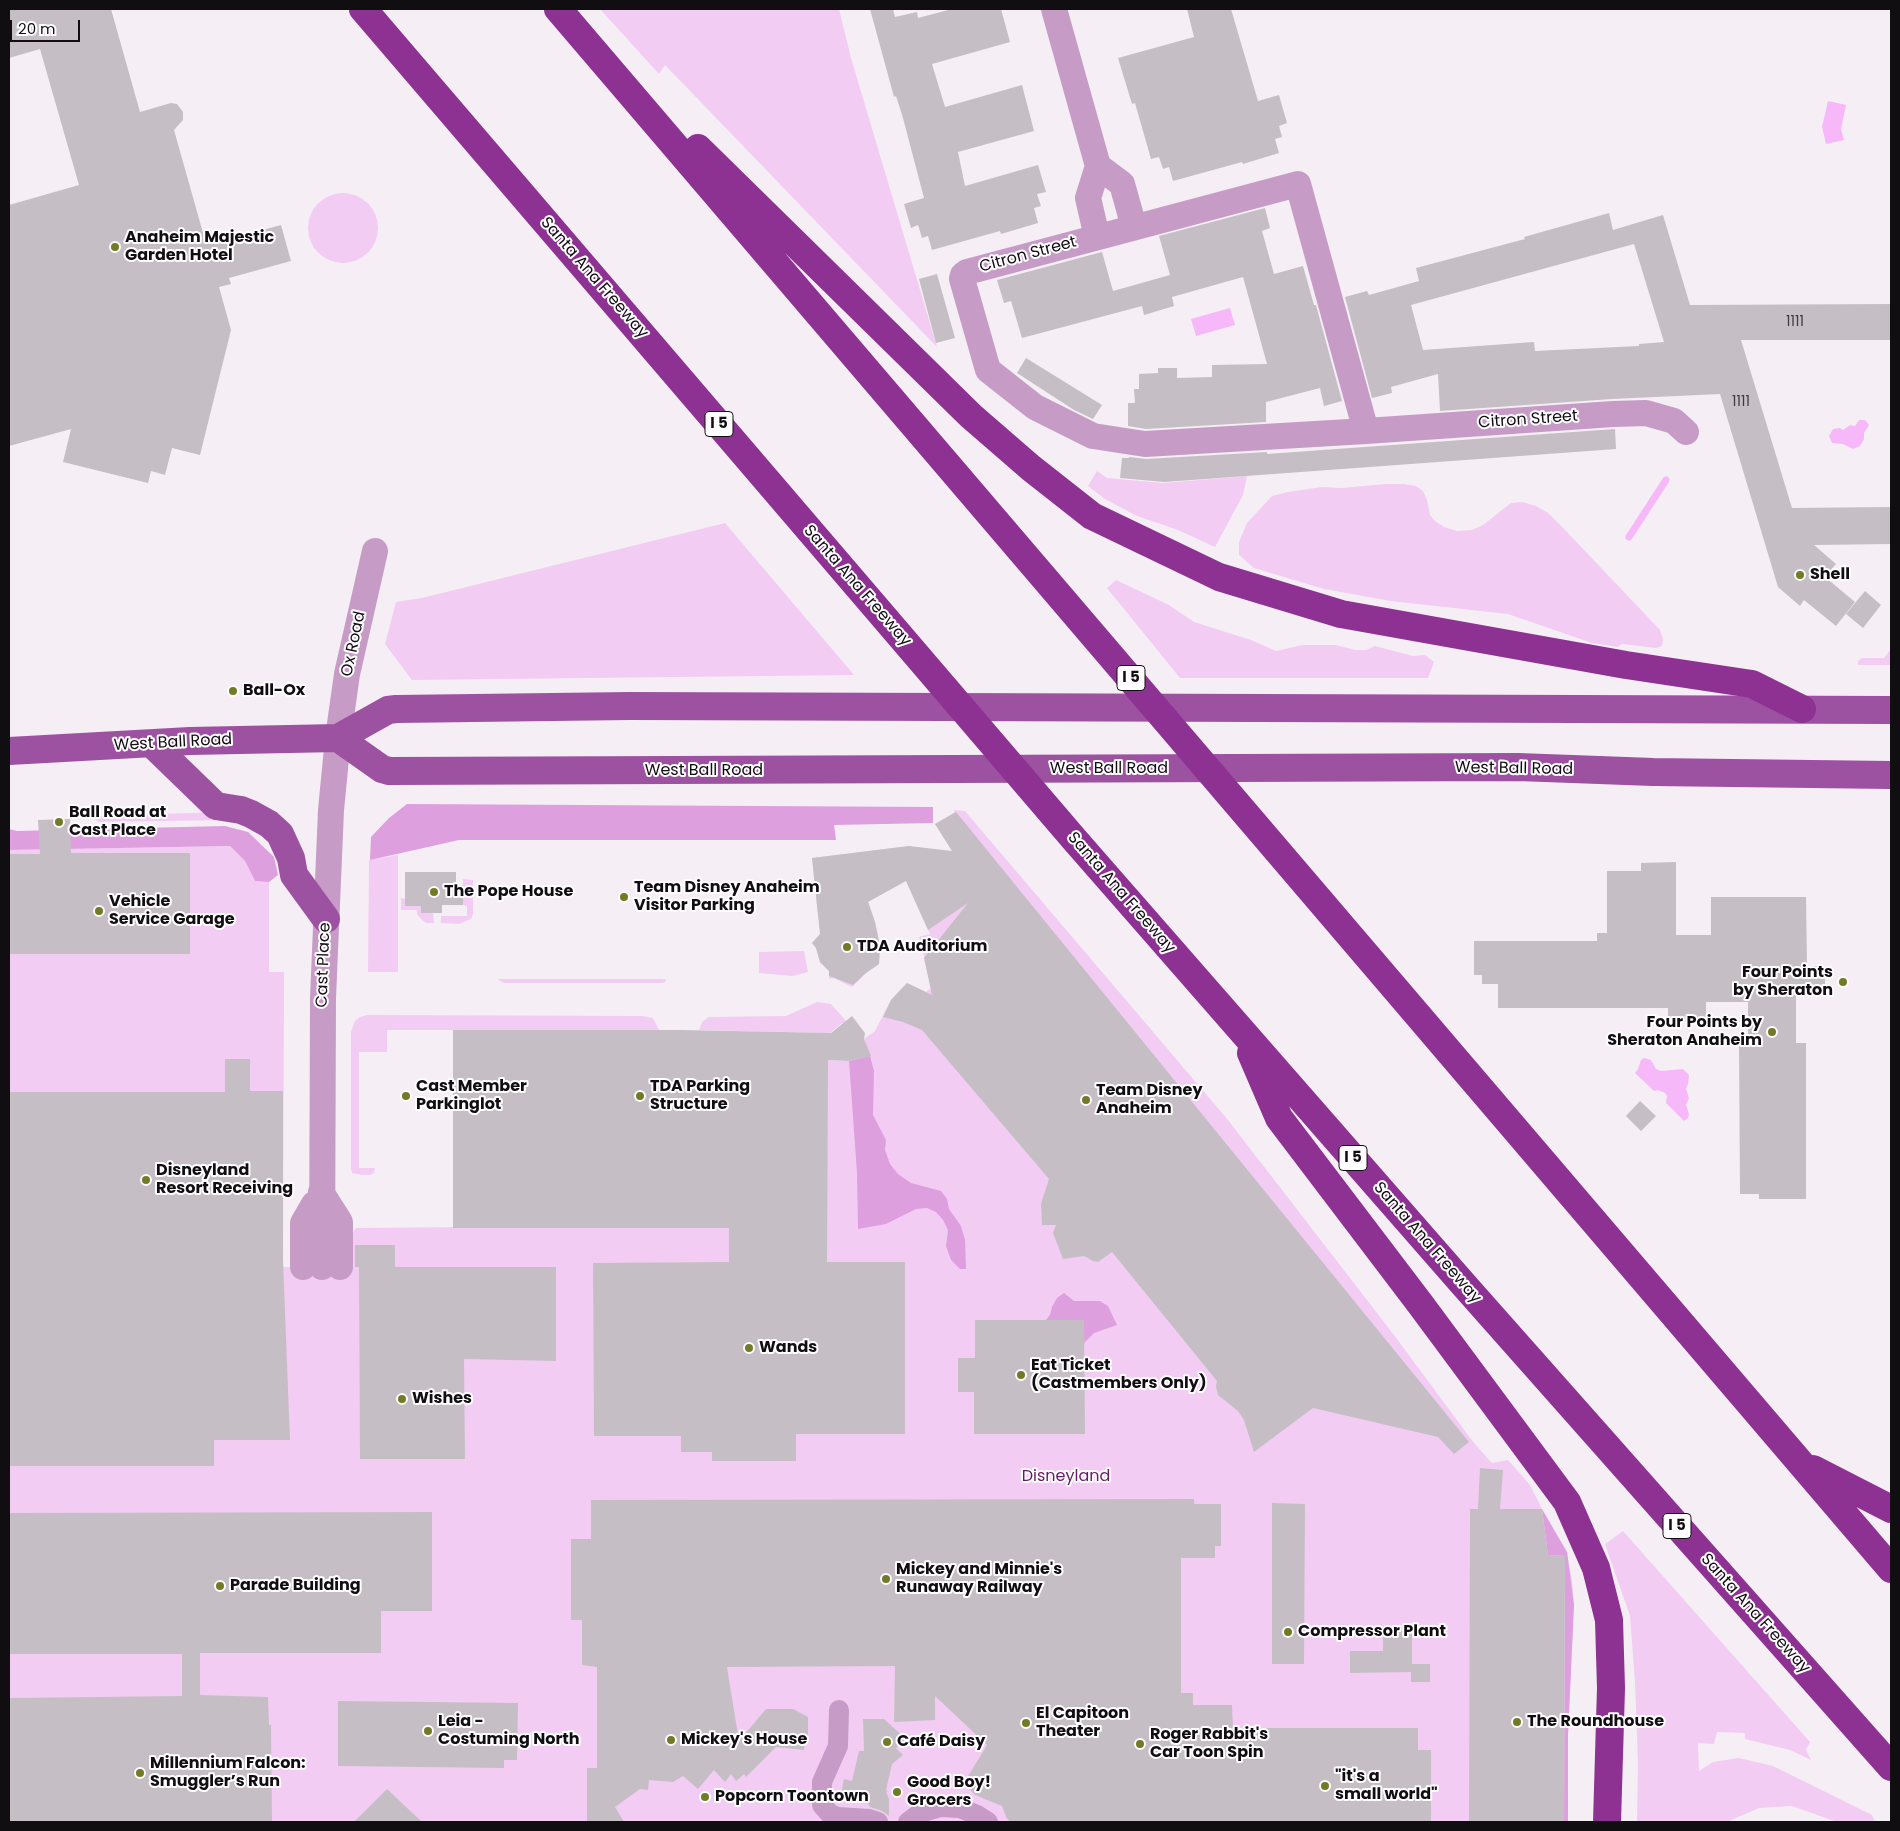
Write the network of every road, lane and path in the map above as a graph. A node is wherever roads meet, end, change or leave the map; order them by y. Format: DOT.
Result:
graph roads {
  1 [pos="363,9"];
  2 [pos="1054,9"];
  3 [pos="562,14"];
  4 [pos="1098,166"];
  5 [pos="1134,228"];
  6 [pos="1097,237"];
  7 [pos="1366,431"];
  8 [pos="1686,432"];
  9 [pos="375,552"];
  10 [pos="1802,709"];
  11 [pos="1891,710"];
  12 [pos="338,738"];
  13 [pos="152,744"];
  14 [pos="9,751"];
  15 [pos="1891,775"];
  16 [pos="326,919"];
  17 [pos="1242,1030"];
  18 [pos="321,1192"];
  19 [pos="1800,1463"];
  20 [pos="1891,1509"];
  21 [pos="1891,1569"];
  22 [pos="839,1710"];
  23 [pos="1891,1767"];
  24 [pos="878,1822"];
  25 [pos="908,1822"];
  26 [pos="988,1822"];
  27 [pos="1607,1822"];
  1 -- 17 [label="highway, Santa Ana Freeway / I 5"];
  2 -- 4 [label="street"];
  3 -- 10 [label="highway"];
  3 -- 19 [label="highway, I 5"];
  4 -- 5 [label="street"];
  4 -- 6 [label="street"];
  5 -- 6 [label="street, Citron Street"];
  5 -- 7 [label="street, Citron Street"];
  6 -- 7 [label="street, Citron Street"];
  7 -- 8 [label="street, Citron Street"];
  9 -- 12 [label="street, Ox Road"];
  10 -- 11 [label="main road, West Ball Road"];
  10 -- 12 [label="main road, West Ball Road"];
  12 -- 13 [label="main road, West Ball Road"];
  12 -- 15 [label="main road, West Ball Road"];
  12 -- 16 [label="street, Cast Place"];
  13 -- 14 [label="main road, West Ball Road"];
  13 -- 16 [label="main road"];
  16 -- 18 [label="street, Cast Place"];
  17 -- 23 [label="highway, Santa Ana Freeway / I 5"];
  17 -- 27 [label="highway"];
  18 -- 18 [label="street, Cast Place"];
  19 -- 20 [label="highway"];
  19 -- 21 [label="highway, I 5"];
  22 -- 24 [label="street"];
  25 -- 26 [label="street"];
}
